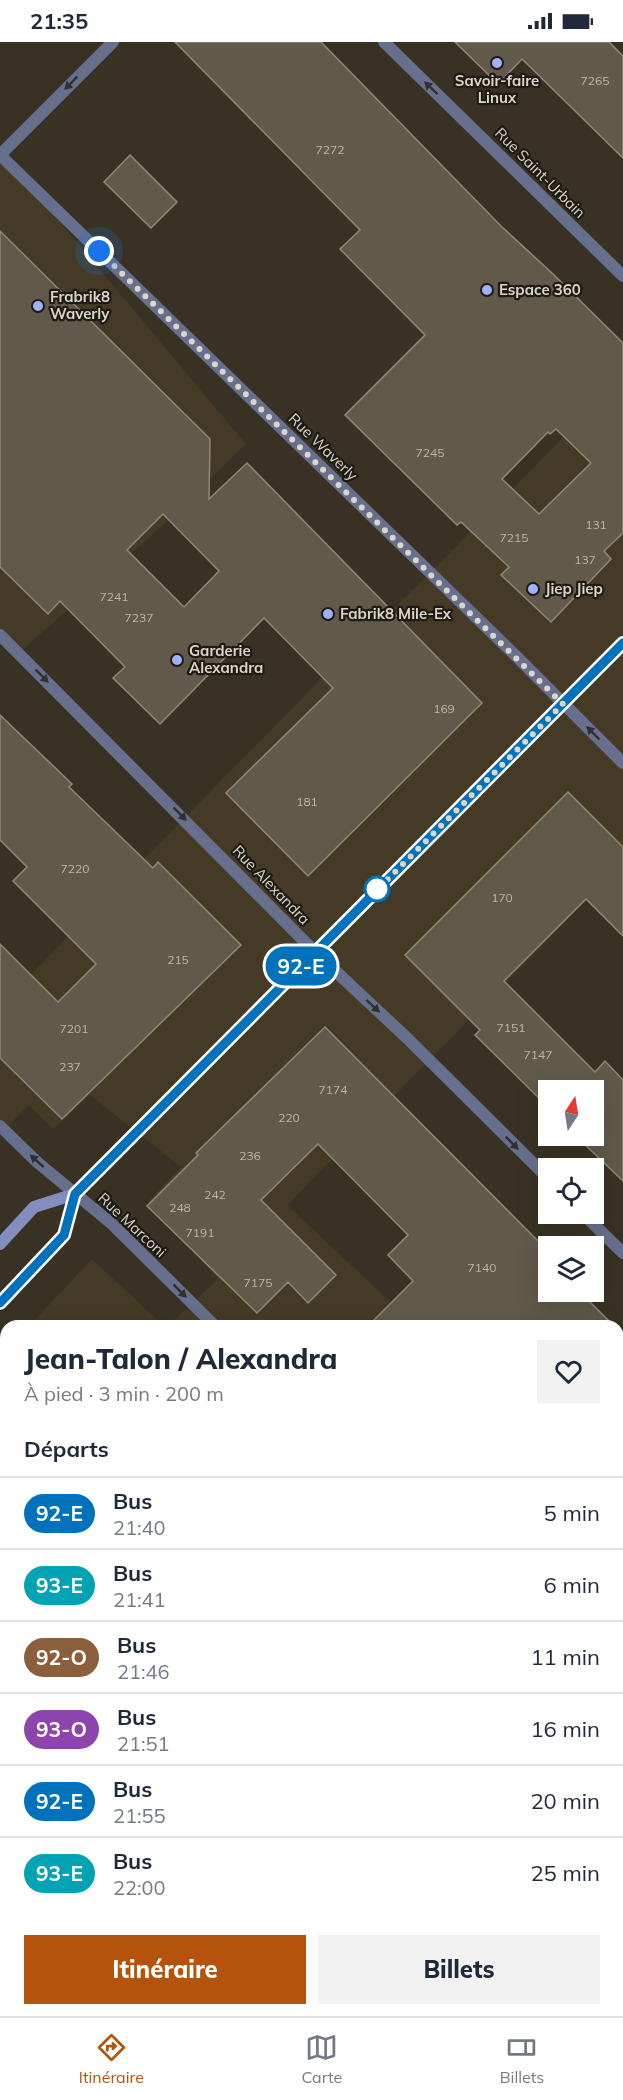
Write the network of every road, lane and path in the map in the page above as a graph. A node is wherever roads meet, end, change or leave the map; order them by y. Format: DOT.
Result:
graph roads {
  1 [pos="113,42"];
  2 [pos="384,42"];
  3 [pos="0,155"];
  4 [pos="623,276"];
  5 [pos="0,635"];
  6 [pos="623,643"];
  7 [pos="563,704"];
  8 [pos="623,763"];
  9 [pos="315,952"];
  10 [pos="0,1126"];
  11 [pos="538,1168"];
  12 [pos="75,1194"];
  13 [pos="593,1224"];
  14 [pos="0,1244"];
  15 [pos="623,1253"];
  16 [pos="0,1303"];
  17 [pos="209,1320"];
  1 -- 3 [label="street, one-way"];
  4 -- 2 [label="street, Rue Saint-Urbain, one-way"];
  3 -- 7 [label="street, Rue Waverly"];
  5 -- 9 [label="street, Rue Alexandra, one-way"];
  6 -- 7 [label="main road"];
  8 -- 7 [label="street, Rue Waverly, one-way"];
  7 -- 9 [label="main road"];
  9 -- 11 [label="street, Rue Alexandra, one-way"];
  9 -- 12 [label="main road"];
  12 -- 10 [label="street, Rue Marconi, one-way"];
  12 -- 14 [label="main road"];
  12 -- 16 [label="main road"];
  12 -- 17 [label="street, Rue Marconi, one-way"];
  13 -- 15 [label="street"];
}
